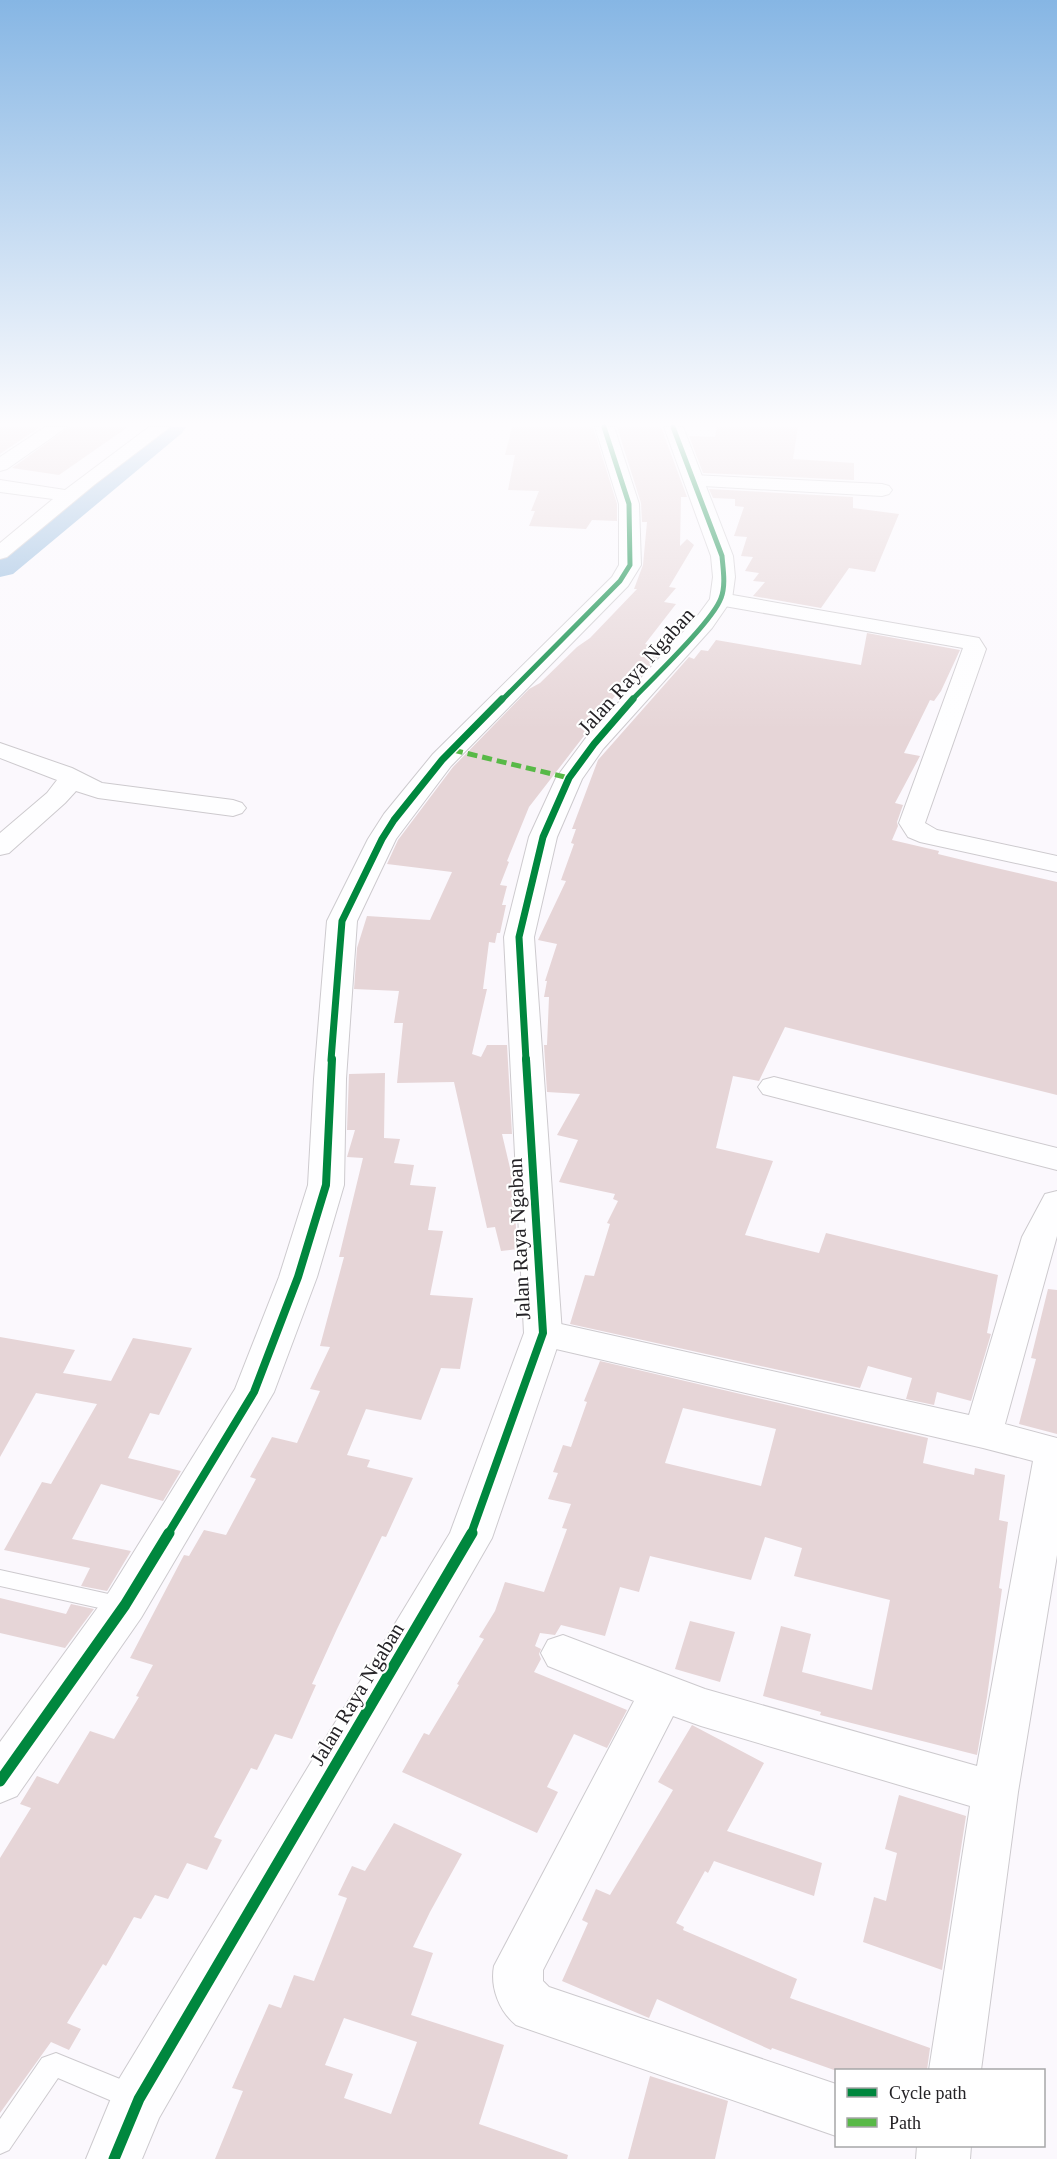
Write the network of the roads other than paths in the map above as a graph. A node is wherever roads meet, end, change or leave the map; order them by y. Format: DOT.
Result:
graph roads {
  1 [pos="30,528"];
  2 [pos="629,528"];
  3 [pos="711,528"];
  4 [pos="0,553"];
  5 [pos="721,599"];
  6 [pos="0,750"];
  7 [pos="72,779"];
  8 [pos="233,808"];
  9 [pos="0,847"];
  10 [pos="1057,864"];
  11 [pos="774,1087"];
  12 [pos="1057,1159"];
  13 [pos="1057,1202"];
  14 [pos="543,1334"];
  15 [pos="983,1433"];
  16 [pos="1056,1453"];
  17 [pos="0,1578"];
  18 [pos="125,1605"];
  19 [pos="563,1653"];
  20 [pos="662,1692"];
  21 [pos="0,1781"];
  22 [pos="995,1792"];
  23 [pos="955,2069"];
  24 [pos="128,2094"];
  25 [pos="835,2109"];
  26 [pos="0,2141"];
  27 [pos="114,2159"];
  1 -- 4 [label="street"];
  2 -- 18 [label="street"];
  3 -- 5 [label="street, Jalan Raya Ngaban"];
  5 -- 10 [label="street"];
  5 -- 14 [label="street, Jalan Raya Ngaban"];
  6 -- 7 [label="street"];
  7 -- 8 [label="street"];
  7 -- 9 [label="street"];
  11 -- 12 [label="street"];
  13 -- 15 [label="street"];
  14 -- 15 [label="street"];
  14 -- 24 [label="street, Jalan Raya Ngaban"];
  15 -- 16 [label="street"];
  16 -- 22 [label="street"];
  17 -- 18 [label="lane"];
  18 -- 21 [label="street"];
  19 -- 20 [label="street"];
  20 -- 22 [label="street"];
  20 -- 25 [label="street"];
  22 -- 23 [label="street"];
  24 -- 26 [label="lane"];
  24 -- 27 [label="street, Jalan Raya Ngaban"];
}
